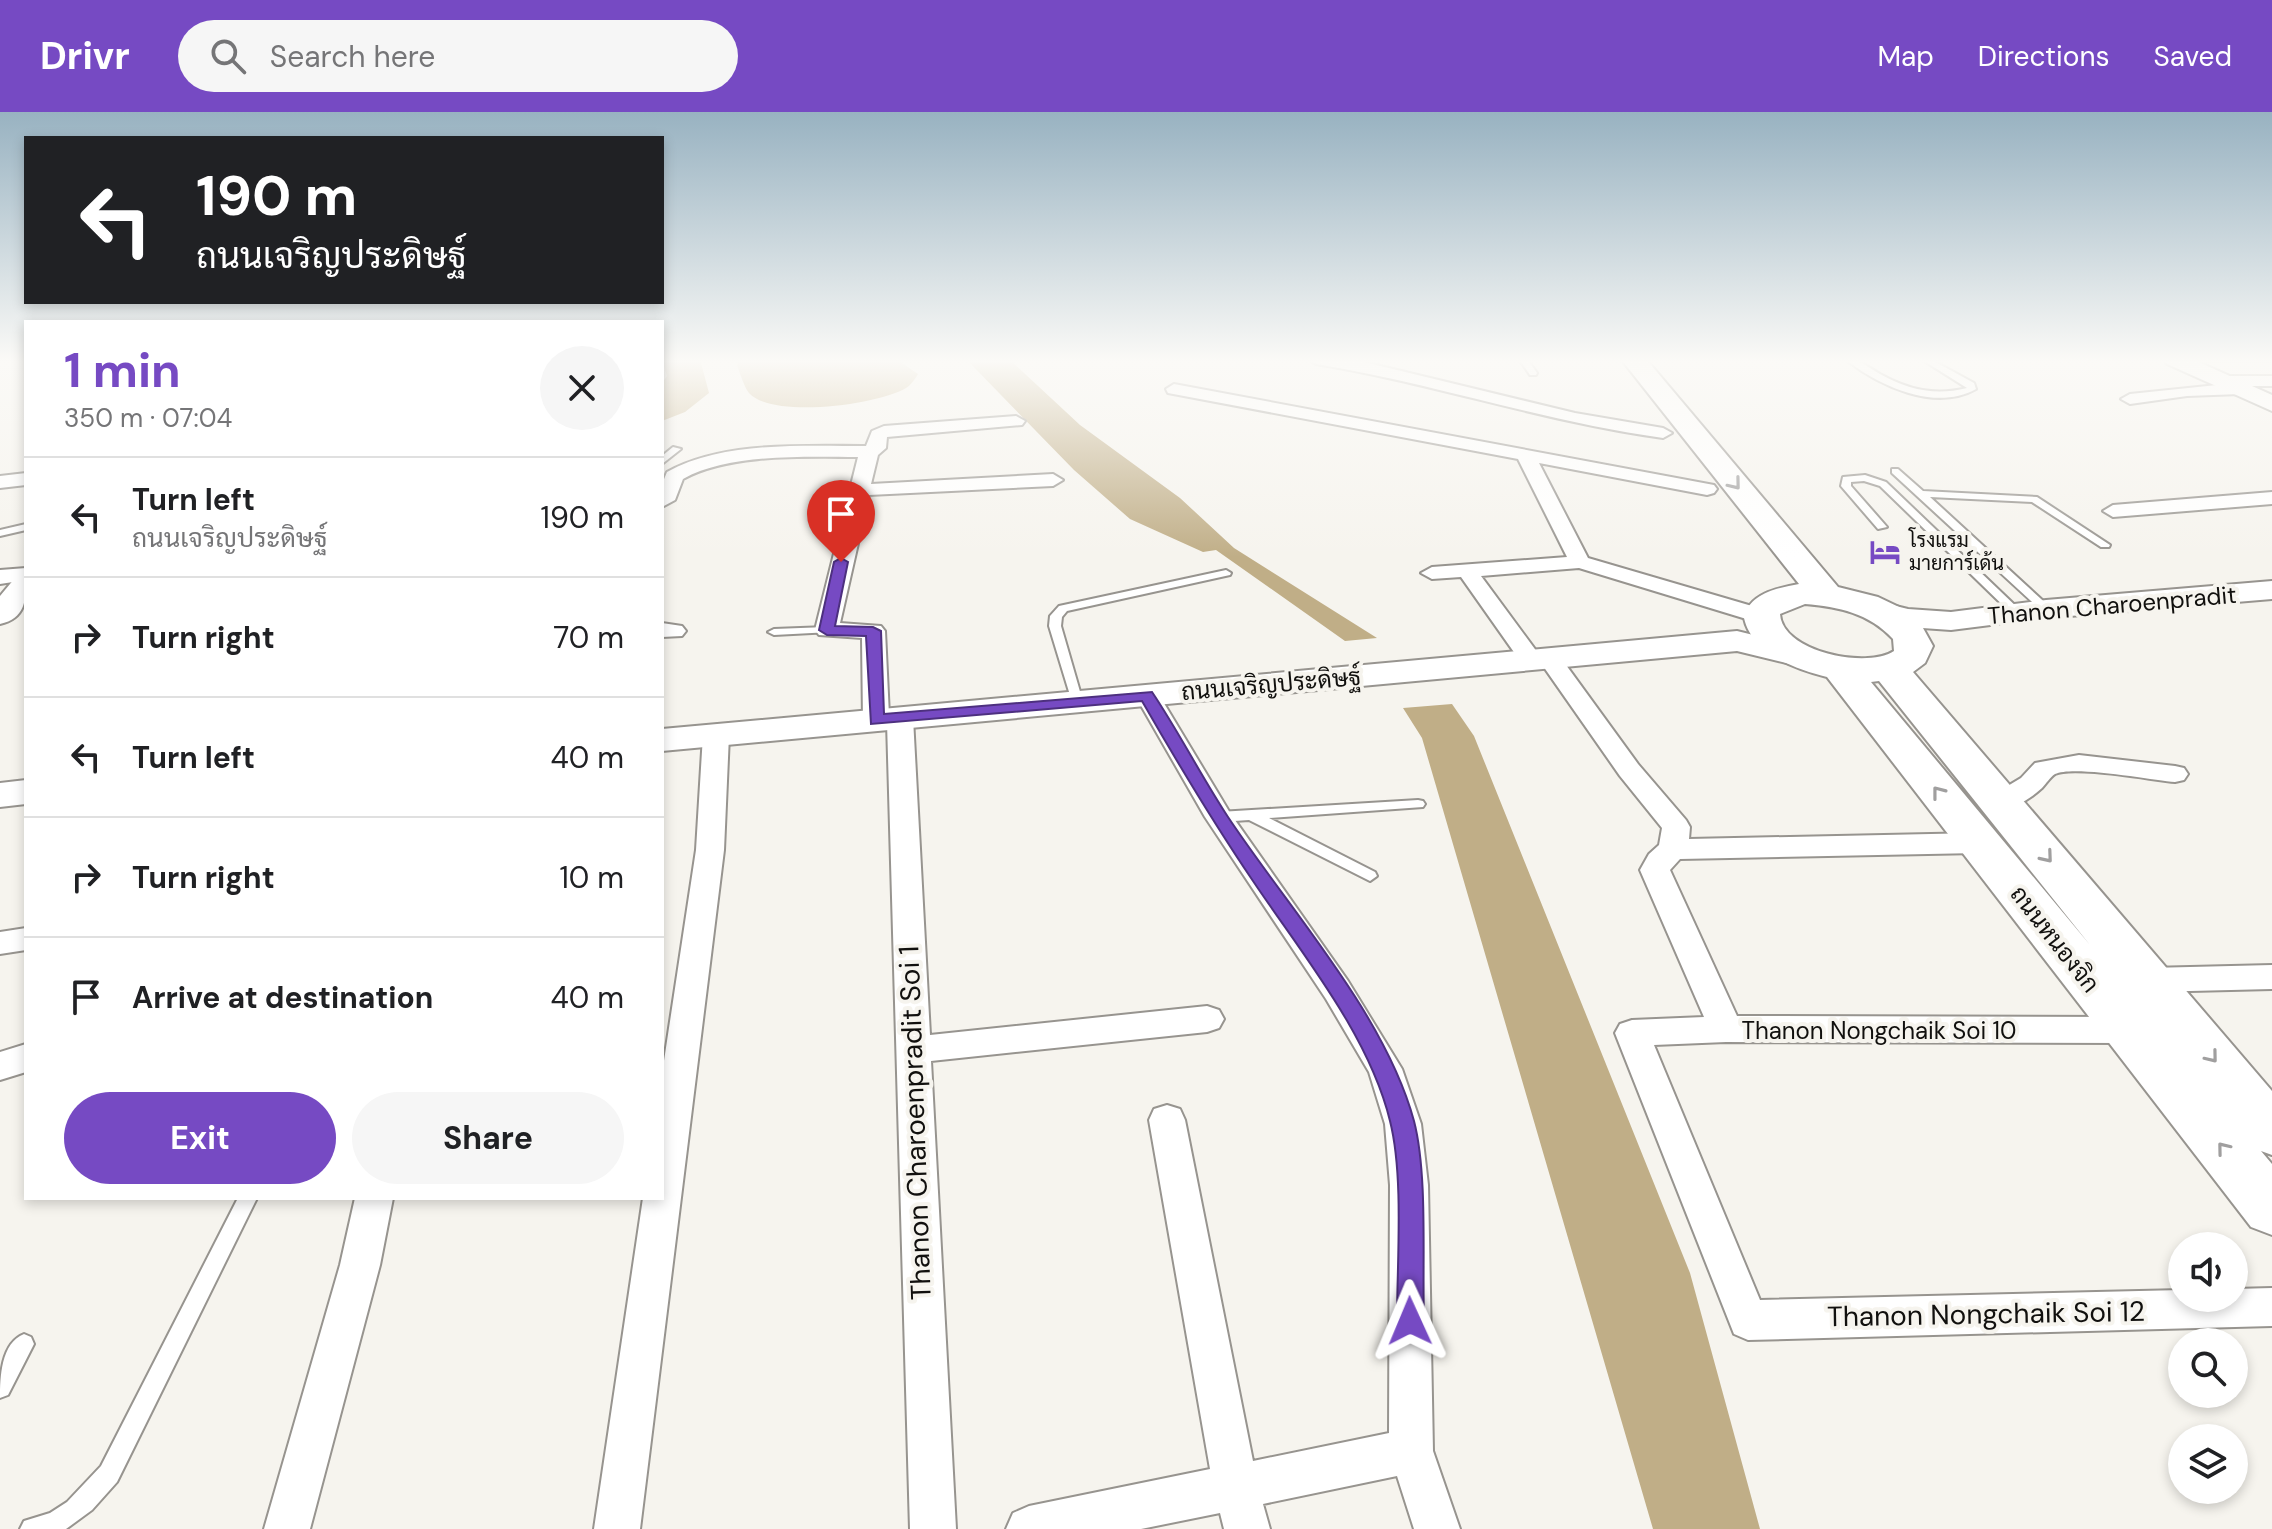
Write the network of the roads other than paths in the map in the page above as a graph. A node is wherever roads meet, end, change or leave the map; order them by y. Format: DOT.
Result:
graph roads {
  1 [pos="962,425"];
  2 [pos="1364,425"];
  3 [pos="1614,425"];
  4 [pos="1657,425"];
  5 [pos="1687,425"];
  6 [pos="1663,433"];
  7 [pos="676,449"];
  8 [pos="869,452"];
  9 [pos="1526,456"];
  10 [pos="664,459"];
  11 [pos="24,467"];
  12 [pos="0,470"];
  13 [pos="1895,471"];
  14 [pos="24,479"];
  15 [pos="1053,480"];
  16 [pos="0,482"];
  17 [pos="1707,489"];
  18 [pos="861,490"];
  19 [pos="665,492"];
  20 [pos="1925,498"];
  21 [pos="2272,498"];
  22 [pos="1903,503"];
  23 [pos="2113,511"];
  24 [pos="24,527"];
  25 [pos="1882,527"];
  26 [pos="0,533"];
  27 [pos="1742,537"];
  28 [pos="2105,545"];
  29 [pos="1580,562"];
  30 [pos="1467,571"];
  31 [pos="1226,573"];
  32 [pos="1432,573"];
  33 [pos="24,574"];
  34 [pos="0,577"];
  35 [pos="24,586"];
  36 [pos="2272,590"];
  37 [pos="1827,596"];
  38 [pos="1763,610"];
  39 [pos="1879,611"];
  40 [pos="2032,611"];
  41 [pos="0,615"];
  42 [pos="1951,621"];
  43 [pos="827,630"];
  44 [pos="774,632"];
  45 [pos="1541,659"];
  46 [pos="1901,660"];
  47 [pos="1821,662"];
  48 [pos="1147,695"];
  49 [pos="1077,702"];
  50 [pos="888,719"];
  51 [pos="716,735"];
  52 [pos="664,740"];
  53 [pos="2175,774"];
  54 [pos="24,792"];
  55 [pos="0,795"];
  56 [pos="2001,802"];
  57 [pos="1418,804"];
  58 [pos="1236,816"];
  59 [pos="1978,843"];
  60 [pos="1673,849"];
  61 [pos="1370,876"];
  62 [pos="24,939"];
  63 [pos="0,943"];
  64 [pos="2272,977"];
  65 [pos="2149,980"];
  66 [pos="1207,1019"];
  67 [pos="1726,1029"];
  68 [pos="2127,1030"];
  69 [pos="912,1050"];
  70 [pos="24,1059"];
  71 [pos="0,1066"];
  72 [pos="1167,1120"];
  73 [pos="2272,1131"];
  74 [pos="664,1186"];
  75 [pos="247,1200"];
  76 [pos="374,1200"];
  77 [pos="662,1200"];
  78 [pos="2272,1208"];
  79 [pos="2272,1307"];
  80 [pos="1748,1320"];
  81 [pos="24,1344"];
  82 [pos="0,1387"];
  83 [pos="1411,1451"];
  84 [pos="1242,1508"];
  85 [pos="32,1529"];
  86 [pos="287,1529"];
  87 [pos="617,1529"];
  88 [pos="933,1529"];
  89 [pos="1029,1529"];
  90 [pos="1437,1529"];
  1 -- 8 [label="street"];
  2 -- 9 [label="street"];
  3 -- 6 [label="street"];
  4 -- 6 [label="main road"];
  5 -- 37 [label="main road, one-way"];
  6 -- 17 [label="main road"];
  7 -- 10 [label="lane"];
  8 -- 18 [label="street"];
  8 -- 19 [label="street"];
  9 -- 17 [label="street"];
  9 -- 29 [label="street"];
  11 -- 12 [label="street"];
  13 -- 20 [label="lane"];
  14 -- 16 [label="street"];
  15 -- 18 [label="street"];
  17 -- 27 [label="main road"];
  18 -- 43 [label="street"];
  20 -- 22 [label="lane"];
  20 -- 28 [label="lane"];
  20 -- 40 [label="lane"];
  21 -- 23 [label="street"];
  22 -- 25 [label="lane"];
  22 -- 40 [label="lane"];
  24 -- 26 [label="lane"];
  29 -- 30 [label="street"];
  29 -- 38 [label="street"];
  30 -- 32 [label="street"];
  30 -- 45 [label="street"];
  31 -- 49 [label="lane"];
  33 -- 34 [label="street"];
  35 -- 41 [label="main road"];
  36 -- 40 [label="main road, Thanon Charoenpradit"];
  37 -- 38 [label="main road"];
  37 -- 39 [label="main road"];
  38 -- 45 [label="main road, ถนนเจริญประดิษฐ์"];
  38 -- 47 [label="main road"];
  39 -- 42 [label="main road, Thanon Charoenpradit"];
  39 -- 46 [label="main road, ถนนหนองจิก"];
  40 -- 42 [label="main road, Thanon Charoenpradit"];
  42 -- 46 [label="main road"];
  43 -- 44 [label="lane"];
  43 -- 50 [label="street, Thanon Charoenpradit Soi 1"];
  45 -- 48 [label="main road, ถนนเจริญประดิษฐ์"];
  45 -- 60 [label="street"];
  46 -- 47 [label="main road"];
  46 -- 56 [label="main road, ถนนหนองจิก"];
  59 -- 47 [label="main road, ถนนหนองจิก, one-way"];
  48 -- 49 [label="main road, ถนนเจริญประดิษฐ์"];
  48 -- 58 [label="street"];
  49 -- 50 [label="main road, ถนนเจริญประดิษฐ์"];
  50 -- 51 [label="main road, ถนนเจริญประดิษฐ์"];
  50 -- 69 [label="street, Thanon Charoenpradit Soi 1"];
  51 -- 52 [label="main road, ถนนเจริญประดิษฐ์"];
  51 -- 74 [label="street"];
  53 -- 56 [label="street"];
  54 -- 55 [label="main road"];
  56 -- 65 [label="main road, ถนนหนองจิก, one-way"];
  57 -- 58 [label="lane"];
  58 -- 61 [label="lane"];
  58 -- 83 [label="street"];
  59 -- 60 [label="street"];
  59 -- 68 [label="main road, ถนนหนองจิก"];
  60 -- 67 [label="street"];
  62 -- 63 [label="street"];
  64 -- 65 [label="street"];
  65 -- 73 [label="main road, ถนนหนองจิก, one-way"];
  66 -- 69 [label="street"];
  67 -- 68 [label="street, Thanon Nongchaik Soi 10"];
  67 -- 80 [label="street, Thanon Nongchaik Soi 10"];
  78 -- 68 [label="main road, ถนนหนองจิก, one-way"];
  69 -- 88 [label="street, Thanon Charoenpradit Soi 1"];
  70 -- 71 [label="street"];
  72 -- 84 [label="street"];
  75 -- 85 [label="lane"];
  76 -- 86 [label="street"];
  77 -- 87 [label="street"];
  79 -- 80 [label="street, Thanon Nongchaik Soi 12"];
  81 -- 82 [label="lane"];
  83 -- 84 [label="street"];
  83 -- 90 [label="street"];
  84 -- 89 [label="street"];
}
